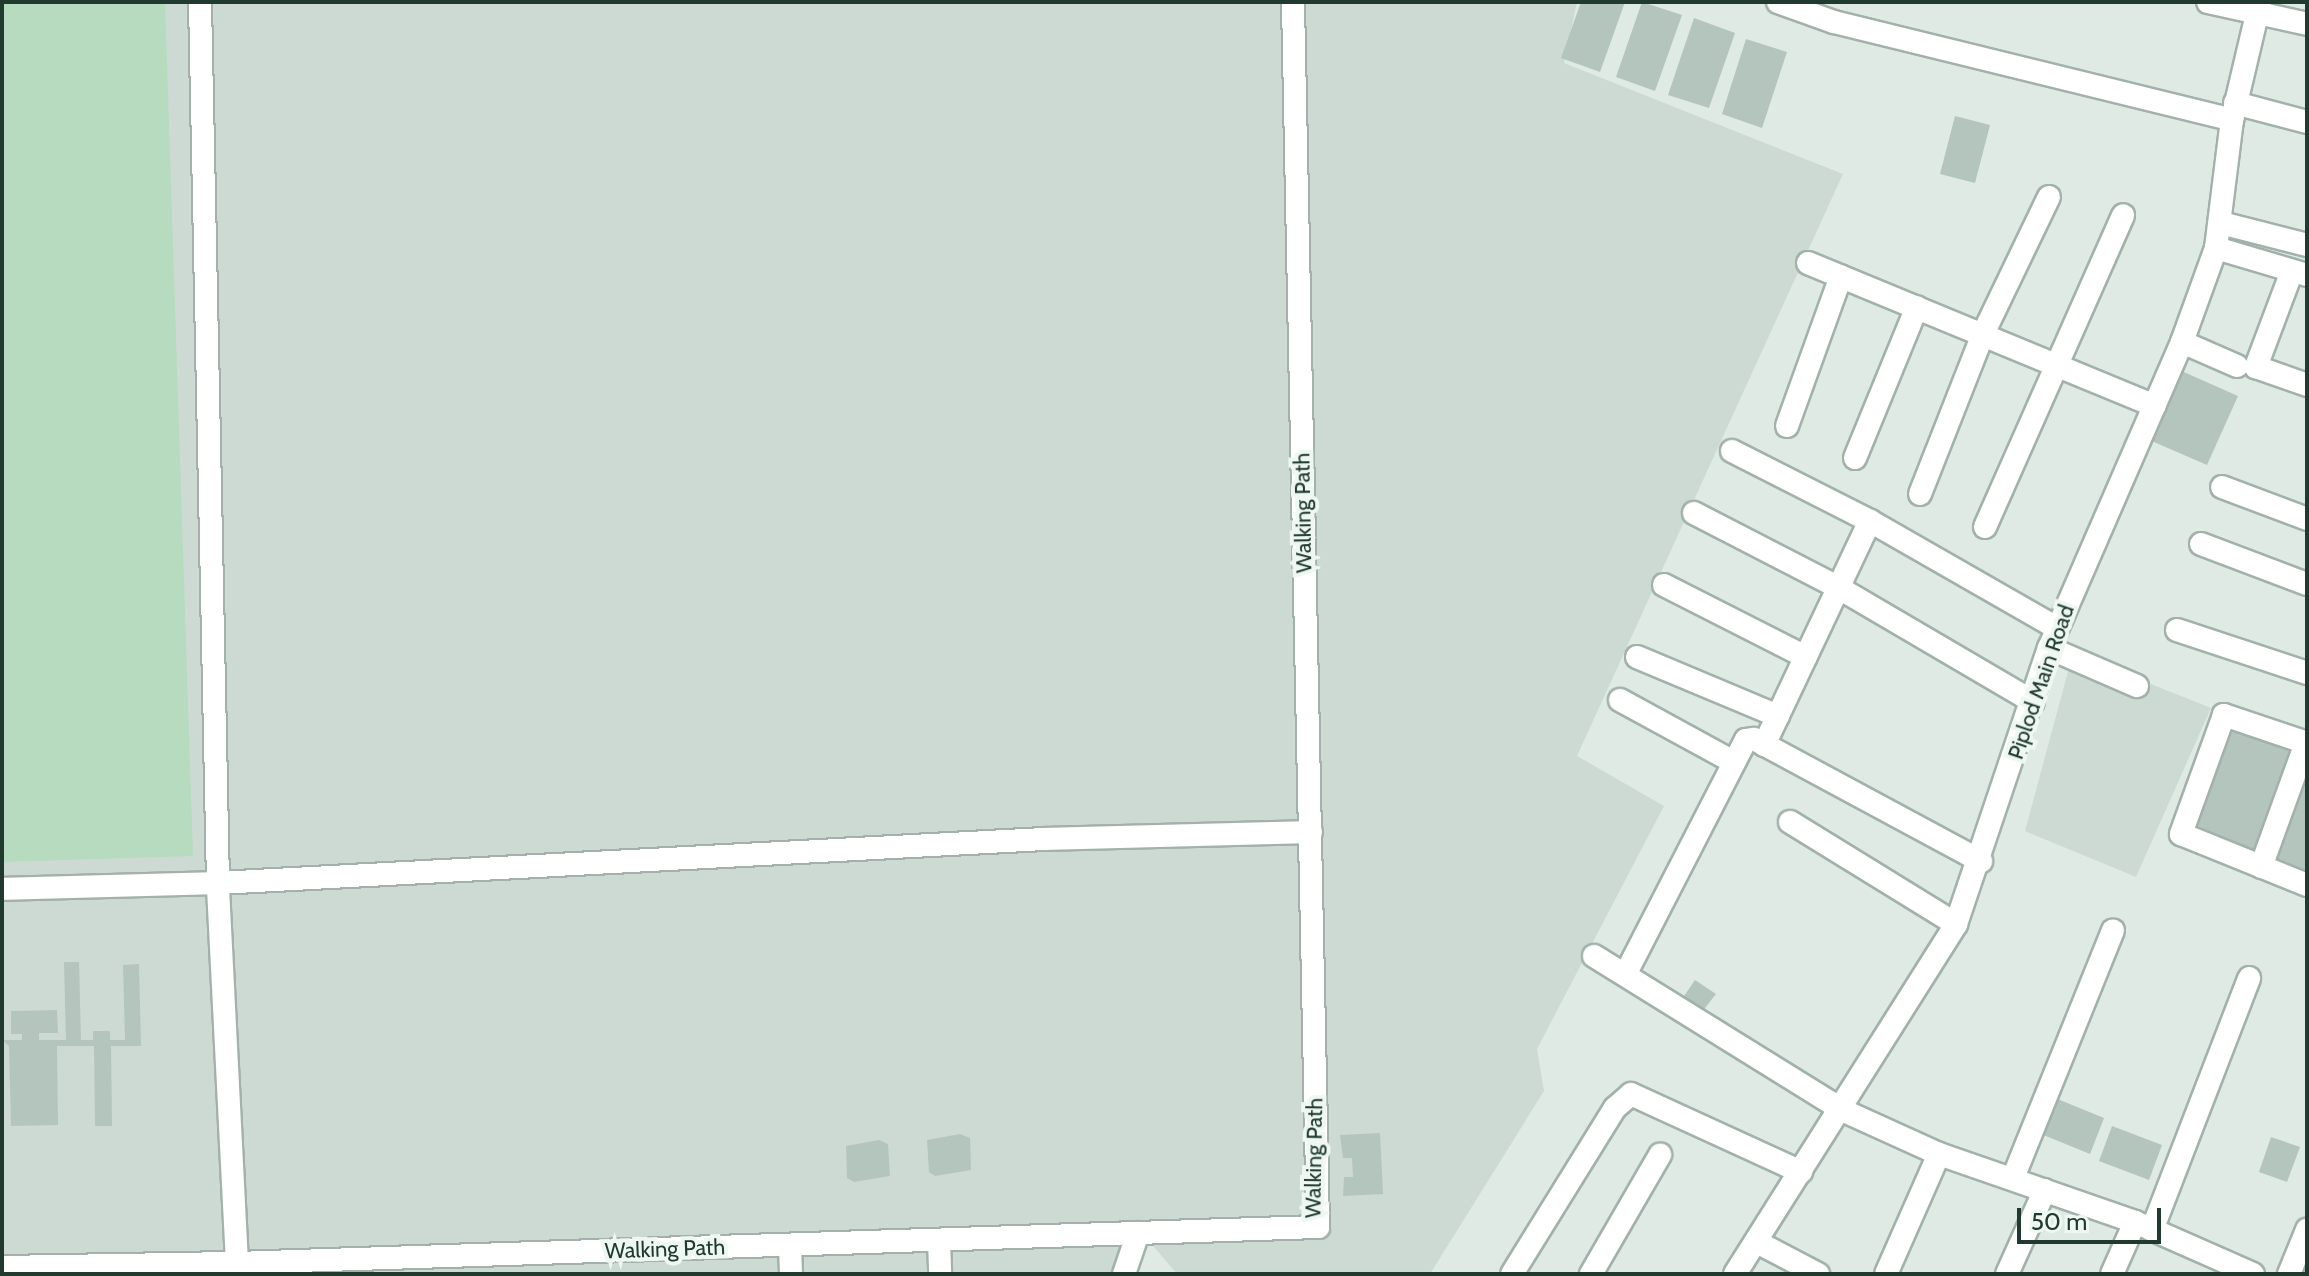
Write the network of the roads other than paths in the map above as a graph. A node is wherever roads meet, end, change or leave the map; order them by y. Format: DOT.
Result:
graph roads {
  1 [pos="200,2"];
  2 [pos="1293,2"];
  3 [pos="1778,2"];
  4 [pos="2208,2"];
  5 [pos="2259,8"];
  6 [pos="2307,24"];
  7 [pos="2234,111"];
  8 [pos="2307,122"];
  9 [pos="2049,197"];
  10 [pos="2123,215"];
  11 [pos="2221,223"];
  12 [pos="2307,245"];
  13 [pos="2216,248"];
  14 [pos="1808,263"];
  15 [pos="2300,273"];
  16 [pos="1841,276"];
  17 [pos="1917,307"];
  18 [pos="1983,334"];
  19 [pos="2182,342"];
  20 [pos="2058,364"];
  21 [pos="2237,366"];
  22 [pos="2307,385"];
  23 [pos="2155,406"];
  24 [pos="1787,426"];
  25 [pos="1732,451"];
  26 [pos="1855,458"];
  27 [pos="2222,487"];
  28 [pos="1920,494"];
  29 [pos="1694,513"];
  30 [pos="2307,519"];
  31 [pos="1870,521"];
  32 [pos="1985,527"];
  33 [pos="2201,544"];
  34 [pos="2307,584"];
  35 [pos="1664,585"];
  36 [pos="1839,588"];
  37 [pos="2177,630"];
  38 [pos="2053,638"];
  39 [pos="1637,657"];
  40 [pos="1806,657"];
  41 [pos="2307,673"];
  42 [pos="2137,686"];
  43 [pos="1620,700"];
  44 [pos="2033,702"];
  45 [pos="1778,716"];
  46 [pos="2307,743"];
  47 [pos="1764,745"];
  48 [pos="1732,761"];
  49 [pos="1790,822"];
  50 [pos="1310,833"];
  51 [pos="1981,861"];
  52 [pos="2261,867"];
  53 [pos="218,883"];
  54 [pos="2307,885"];
  55 [pos="2,889"];
  56 [pos="1956,924"];
  57 [pos="2113,930"];
  58 [pos="1594,956"];
  59 [pos="1626,973"];
  60 [pos="2249,978"];
  61 [pos="1842,1110"];
  62 [pos="1939,1154"];
  63 [pos="1660,1155"];
  64 [pos="1801,1172"];
  65 [pos="2013,1178"];
  66 [pos="2045,1190"];
  67 [pos="2143,1226"];
  68 [pos="2307,1230"];
  69 [pos="1138,1233"];
  70 [pos="939,1240"];
  71 [pos="1757,1242"];
  72 [pos="790,1245"];
  73 [pos="2,1267"];
  74 [pos="238,1269"];
  75 [pos="2227,1270"];
  76 [pos="1519,1271"];
  77 [pos="1808,1272"];
  78 [pos="791,1274"];
  79 [pos="940,1274"];
  80 [pos="1124,1274"];
  81 [pos="1591,1274"];
  82 [pos="1735,1274"];
  83 [pos="1886,1274"];
  84 [pos="2007,1274"];
  85 [pos="2112,1274"];
  86 [pos="2253,1274"];
  87 [pos="2289,1274"];
  1 -- 53 [label="street"];
  2 -- 50 [label="street, Walking Path"];
  3 -- 7 [label="street"];
  4 -- 5 [label="street"];
  5 -- 6 [label="street"];
  5 -- 7 [label="street, Piplod Main Road"];
  7 -- 8 [label="street"];
  7 -- 11 [label="street, Piplod Main Road"];
  9 -- 18 [label="street"];
  10 -- 20 [label="street"];
  11 -- 12 [label="street"];
  11 -- 13 [label="street, Piplod Main Road"];
  13 -- 15 [label="street"];
  13 -- 19 [label="street, Piplod Main Road"];
  14 -- 16 [label="street"];
  15 -- 22 [label="street"];
  16 -- 17 [label="street"];
  16 -- 24 [label="street"];
  17 -- 18 [label="street"];
  17 -- 26 [label="street"];
  18 -- 20 [label="street"];
  18 -- 28 [label="street"];
  19 -- 21 [label="street"];
  19 -- 23 [label="street, Piplod Main Road"];
  20 -- 23 [label="street"];
  20 -- 32 [label="street"];
  23 -- 38 [label="street, Piplod Main Road"];
  25 -- 31 [label="street"];
  27 -- 30 [label="street"];
  29 -- 36 [label="street"];
  31 -- 36 [label="street"];
  31 -- 38 [label="street"];
  33 -- 34 [label="street"];
  35 -- 40 [label="street"];
  36 -- 40 [label="street"];
  36 -- 44 [label="street"];
  37 -- 41 [label="street"];
  38 -- 42 [label="street"];
  38 -- 44 [label="street, Piplod Main Road"];
  39 -- 45 [label="street"];
  40 -- 45 [label="street"];
  43 -- 48 [label="street"];
  44 -- 51 [label="street, Piplod Main Road"];
  45 -- 47 [label="street"];
  46 -- 52 [label="street"];
  46 -- 52 [label="street"];
  47 -- 48 [label="street"];
  47 -- 51 [label="street"];
  48 -- 59 [label="street"];
  49 -- 56 [label="street"];
  50 -- 53 [label="street"];
  50 -- 69 [label="street, Walking Path"];
  51 -- 56 [label="street, Piplod Main Road"];
  52 -- 54 [label="street"];
  53 -- 55 [label="street"];
  53 -- 74 [label="street"];
  56 -- 61 [label="street, Piplod Main Road"];
  57 -- 65 [label="street"];
  58 -- 59 [label="street"];
  59 -- 61 [label="street"];
  60 -- 67 [label="street"];
  61 -- 62 [label="street"];
  61 -- 64 [label="street, Piplod Main Road"];
  62 -- 65 [label="street"];
  62 -- 83 [label="street"];
  63 -- 81 [label="street"];
  64 -- 71 [label="street, Piplod Main Road"];
  64 -- 76 [label="street"];
  65 -- 66 [label="street"];
  66 -- 67 [label="street"];
  66 -- 84 [label="street"];
  67 -- 75 [label="street"];
  67 -- 85 [label="street"];
  68 -- 87 [label="street"];
  69 -- 70 [label="street, Walking Path"];
  69 -- 80 [label="street"];
  70 -- 72 [label="street, Walking Path"];
  70 -- 79 [label="street"];
  71 -- 77 [label="street"];
  71 -- 82 [label="street, Piplod Main Road"];
  72 -- 74 [label="street, Walking Path"];
  72 -- 78 [label="street"];
  73 -- 74 [label="street, Walking Path"];
  75 -- 86 [label="street"];
}
